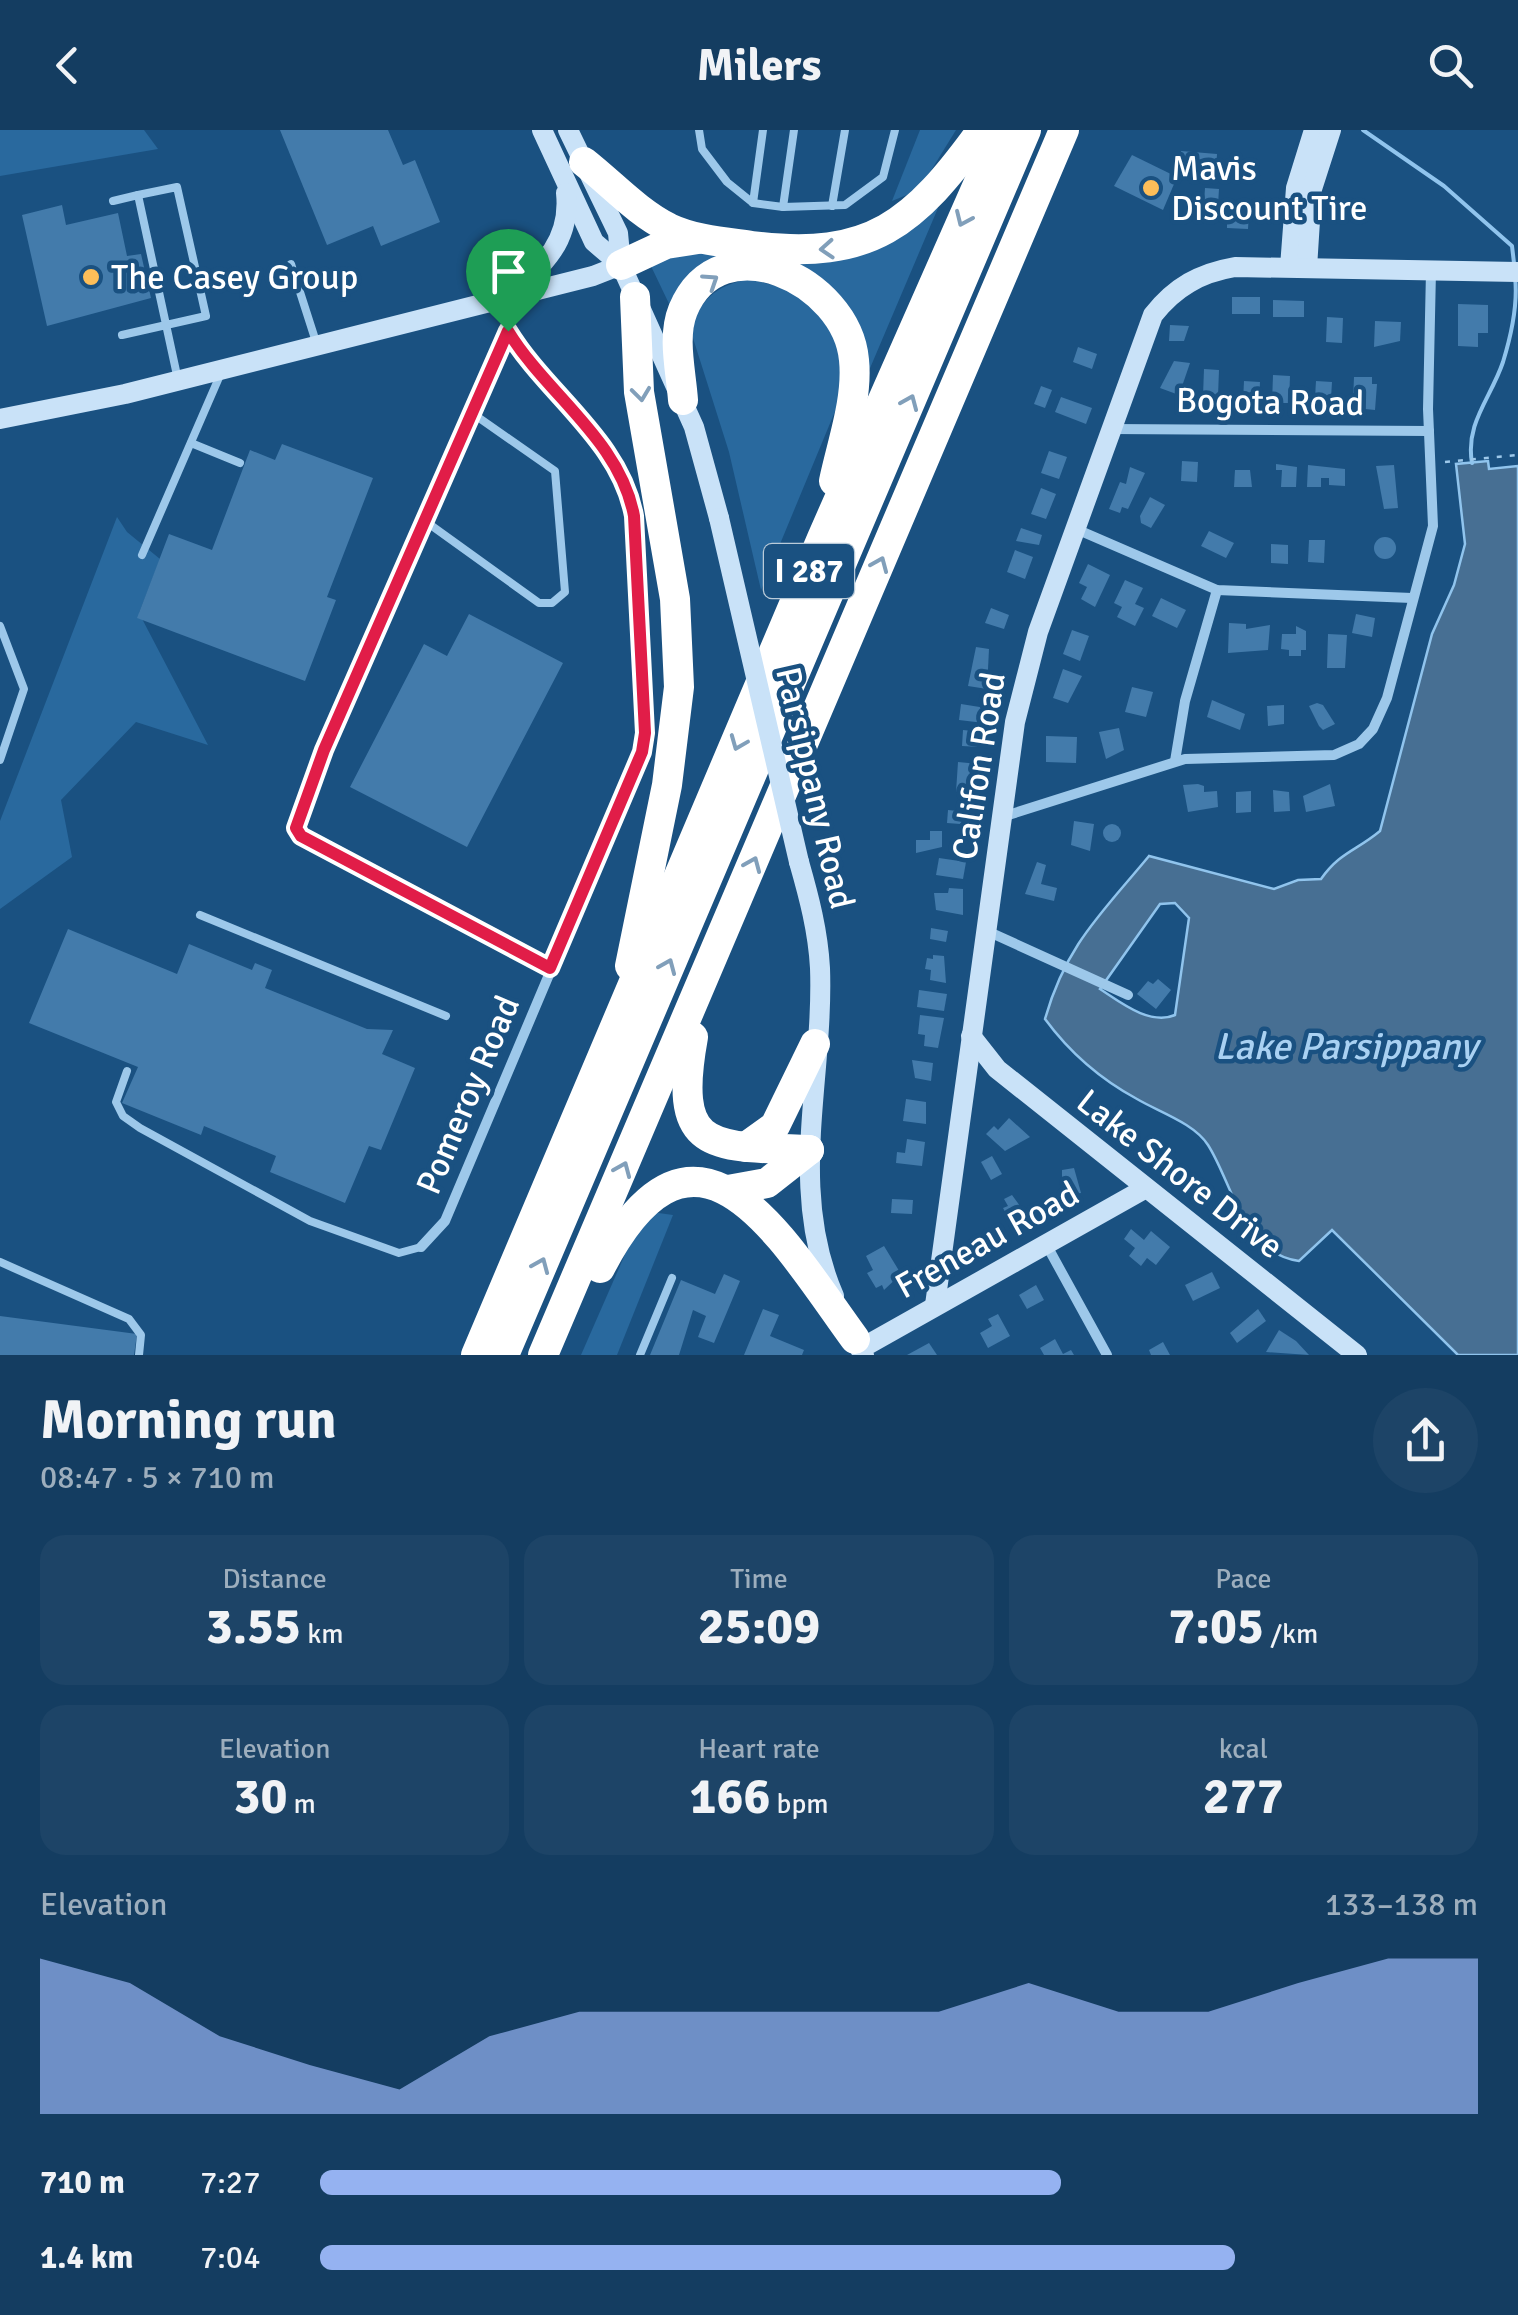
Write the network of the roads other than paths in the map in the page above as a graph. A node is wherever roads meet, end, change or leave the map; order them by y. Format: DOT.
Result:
graph roads {
  1 [pos="542,130"];
  2 [pos="568,130"];
  3 [pos="699,130"];
  4 [pos="763,130"];
  5 [pos="794,130"];
  6 [pos="845,130"];
  7 [pos="895,130"];
  8 [pos="982,130"];
  9 [pos="1002,130"];
  10 [pos="1026,130"];
  11 [pos="1064,130"];
  12 [pos="1078,130"];
  13 [pos="1314,130"];
  14 [pos="1331,130"];
  15 [pos="574,169"];
  16 [pos="138,195"];
  17 [pos="112,201"];
  18 [pos="753,203"];
  19 [pos="832,206"];
  20 [pos="784,208"];
  21 [pos="1020,231"];
  22 [pos="698,239"];
  23 [pos="291,264"];
  24 [pos="622,265"];
  25 [pos="1298,268"];
  26 [pos="1431,270"];
  27 [pos="1516,272"];
  28 [pos="636,297"];
  29 [pos="501,299"];
  30 [pos="166,325"];
  31 [pos="508,331"];
  32 [pos="122,335"];
  33 [pos="317,345"];
  34 [pos="223,369"];
  35 [pos="178,380"];
  36 [pos="683,400"];
  37 [pos="472,413"];
  38 [pos="0,420"];
  39 [pos="1110,429"];
  40 [pos="1429,431"];
  41 [pos="191,443"];
  42 [pos="240,464"];
  43 [pos="425,521"];
  44 [pos="1074,529"];
  45 [pos="822,538"];
  46 [pos="142,554"];
  47 [pos="1217,590"];
  48 [pos="1412,598"];
  49 [pos="0,626"];
  50 [pos="0,658"];
  51 [pos="15,660"];
  52 [pos="0,760"];
  53 [pos="1175,761"];
  54 [pos="1002,817"];
  55 [pos="200,916"];
  56 [pos="986,930"];
  57 [pos="550,968"];
  58 [pos="702,986"];
  59 [pos="1128,995"];
  60 [pos="622,1015"];
  61 [pos="446,1016"];
  62 [pos="971,1036"];
  63 [pos="815,1044"];
  64 [pos="127,1071"];
  65 [pos="746,1147"];
  66 [pos="809,1150"];
  67 [pos="1146,1188"];
  68 [pos="728,1190"];
  69 [pos="1046,1244"];
  70 [pos="420,1247"];
  71 [pos="0,1262"];
  72 [pos="672,1278"];
  73 [pos="935,1305"];
  74 [pos="860,1347"];
  75 [pos="139,1355"];
  76 [pos="476,1355"];
  77 [pos="504,1355"];
  78 [pos="543,1355"];
  79 [pos="556,1355"];
  80 [pos="640,1355"];
  81 [pos="1107,1355"];
  82 [pos="1357,1355"];
  1 -- 15 [label="street, Parsippany Road"];
  2 -- 15 [label="street, Parsippany Road"];
  3 -- 18 [label="lane"];
  4 -- 18 [label="lane"];
  5 -- 20 [label="lane"];
  6 -- 19 [label="lane"];
  7 -- 19 [label="lane"];
  8 -- 22 [label="highway, one-way"];
  9 -- 45 [label="highway, I 287, one-way"];
  77 -- 10 [label="highway, one-way"];
  11 -- 21 [label="highway, I 287"];
  12 -- 21 [label="highway"];
  13 -- 25 [label="street"];
  14 -- 25 [label="street"];
  15 -- 22 [label="highway"];
  15 -- 24 [label="street, Parsippany Road"];
  15 -- 29 [label="street"];
  16 -- 17 [label="lane"];
  16 -- 30 [label="lane"];
  16 -- 30 [label="lane"];
  18 -- 20 [label="lane"];
  19 -- 20 [label="lane"];
  58 -- 21 [label="highway, I 287, one-way"];
  22 -- 24 [label="highway"];
  23 -- 33 [label="lane"];
  24 -- 28 [label="street, Parsippany Road"];
  24 -- 29 [label="street"];
  25 -- 26 [label="street"];
  25 -- 39 [label="street, Califon Road"];
  26 -- 27 [label="street"];
  26 -- 40 [label="street"];
  28 -- 36 [label="street, Parsippany Road"];
  28 -- 60 [label="highway, one-way"];
  29 -- 31 [label="street, Pomeroy Road"];
  29 -- 33 [label="street"];
  30 -- 32 [label="lane"];
  30 -- 35 [label="lane"];
  31 -- 37 [label="lane"];
  31 -- 57 [label="street, Pomeroy Road"];
  33 -- 34 [label="street"];
  34 -- 35 [label="street"];
  34 -- 41 [label="lane"];
  35 -- 38 [label="street"];
  36 -- 45 [label="highway, one-way"];
  36 -- 63 [label="street, Parsippany Road, bridge"];
  37 -- 43 [label="lane"];
  37 -- 43 [label="lane"];
  39 -- 40 [label="street, Bogota Road"];
  39 -- 44 [label="street, Califon Road"];
  40 -- 48 [label="street"];
  41 -- 42 [label="lane"];
  41 -- 46 [label="lane"];
  43 -- 57 [label="lane"];
  44 -- 47 [label="street"];
  44 -- 54 [label="street, Califon Road"];
  45 -- 60 [label="highway, I 287, one-way"];
  47 -- 48 [label="street"];
  47 -- 53 [label="street"];
  48 -- 53 [label="street"];
  49 -- 51 [label="lane"];
  50 -- 51 [label="lane"];
  51 -- 52 [label="lane"];
  53 -- 54 [label="street"];
  54 -- 56 [label="street, Califon Road"];
  55 -- 61 [label="lane"];
  56 -- 59 [label="street"];
  56 -- 62 [label="street, Califon Road"];
  57 -- 70 [label="street, Pomeroy Road"];
  58 -- 65 [label="highway"];
  78 -- 58 [label="highway, I 287, one-way"];
  60 -- 76 [label="highway, I 287"];
  62 -- 67 [label="street, Lake Shore Drive"];
  62 -- 73 [label="street, Califon Road"];
  63 -- 65 [label="highway"];
  63 -- 66 [label="street, Parsippany Road"];
  64 -- 70 [label="lane"];
  65 -- 66 [label="highway"];
  66 -- 68 [label="highway"];
  66 -- 74 [label="street, Parsippany Road"];
  67 -- 69 [label="street, Freneau Road"];
  67 -- 82 [label="street, Lake Shore Drive"];
  68 -- 74 [label="highway"];
  68 -- 79 [label="highway"];
  69 -- 73 [label="street, Freneau Road"];
  69 -- 81 [label="street"];
  71 -- 75 [label="lane"];
  72 -- 80 [label="lane"];
  73 -- 74 [label="street, Freneau Road"];
}
